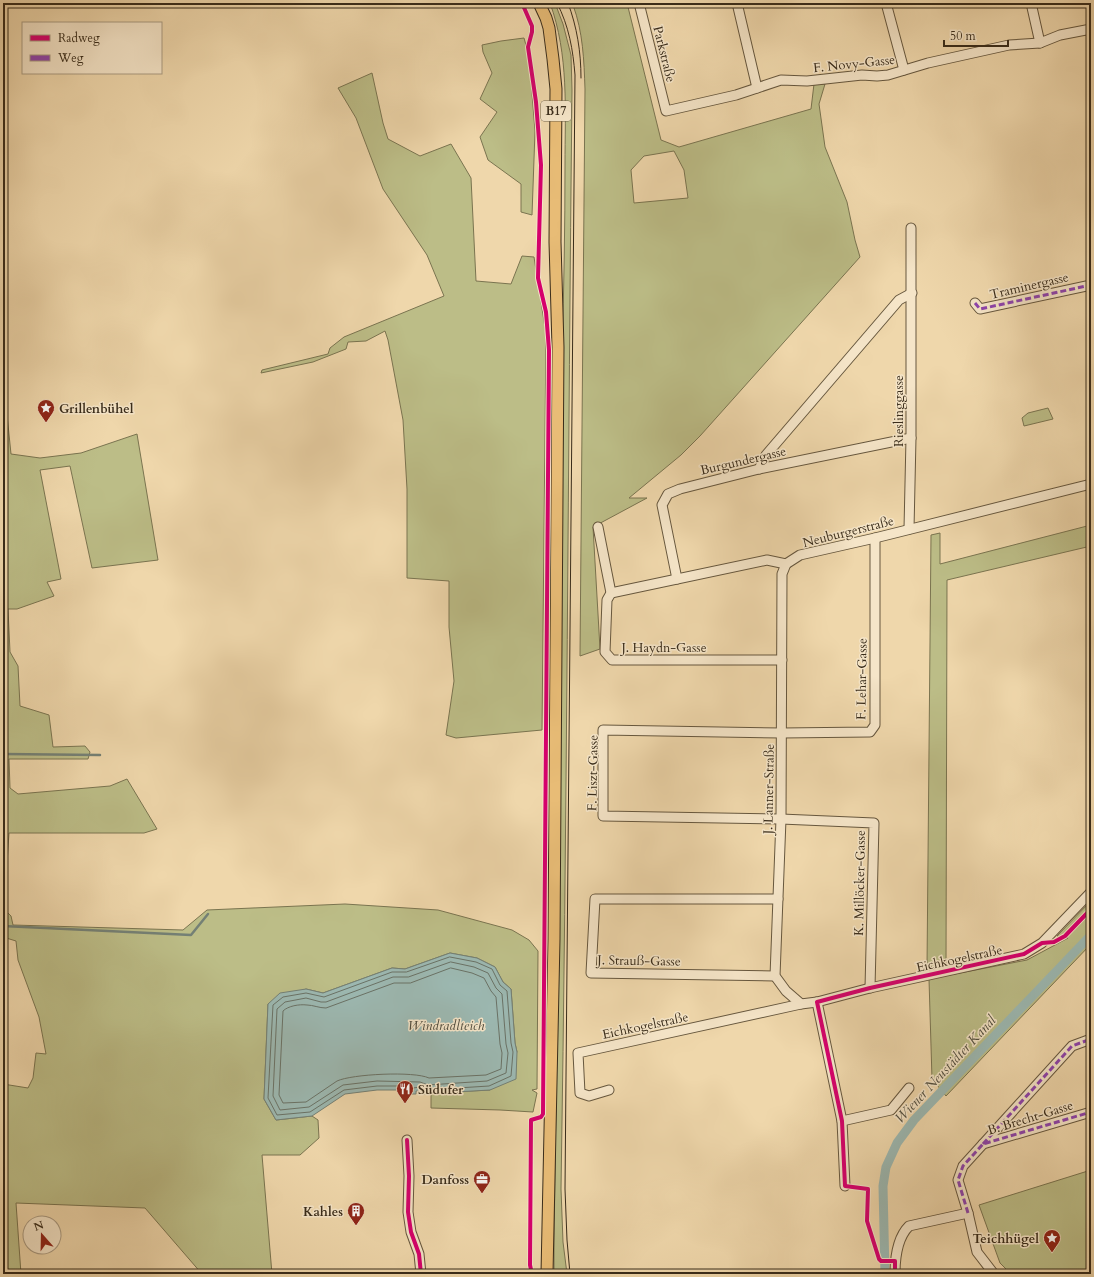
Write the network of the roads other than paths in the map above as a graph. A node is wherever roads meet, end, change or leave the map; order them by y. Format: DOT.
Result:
graph roads {
  1 [pos="539,3"];
  2 [pos="639,3"];
  3 [pos="737,3"];
  4 [pos="886,3"];
  5 [pos="1031,3"];
  6 [pos="1091,28"];
  7 [pos="1040,42"];
  8 [pos="904,70"];
  9 [pos="757,88"];
  10 [pos="666,111"];
  11 [pos="912,228"];
  12 [pos="1091,285"];
  13 [pos="912,293"];
  14 [pos="975,303"];
  15 [pos="911,438"];
  16 [pos="759,468"];
  17 [pos="1091,484"];
  18 [pos="598,527"];
  19 [pos="909,529"];
  20 [pos="875,538"];
  21 [pos="786,564"];
  22 [pos="677,579"];
  23 [pos="611,593"];
  24 [pos="782,660"];
  25 [pos="782,733"];
  26 [pos="781,819"];
  27 [pos="1091,892"];
  28 [pos="778,899"];
  29 [pos="775,976"];
  30 [pos="870,988"];
  31 [pos="817,1002"];
  32 [pos="801,1004"];
  33 [pos="1091,1039"];
  34 [pos="909,1088"];
  35 [pos="609,1090"];
  36 [pos="1091,1112"];
  37 [pos="842,1121"];
  38 [pos="407,1140"];
  39 [pos="983,1144"];
  40 [pos="845,1186"];
  41 [pos="968,1213"];
  42 [pos="421,1274"];
  43 [pos="547,1274"];
  44 [pos="895,1274"];
  45 [pos="994,1274"];
  1 -- 43 [label="main road, B17"];
  2 -- 10 [label="street, Parkstraße"];
  3 -- 9 [label="street"];
  4 -- 8 [label="street"];
  5 -- 7 [label="street"];
  6 -- 7 [label="street, F. Novy-Gasse"];
  7 -- 8 [label="street, F. Novy-Gasse"];
  8 -- 9 [label="street, F. Novy-Gasse"];
  9 -- 10 [label="street, F. Novy-Gasse"];
  11 -- 13 [label="street, Rieslinggasse"];
  12 -- 14 [label="street, Traminergasse"];
  13 -- 15 [label="street, Rieslinggasse"];
  13 -- 16 [label="street"];
  15 -- 16 [label="street, Burgundergasse"];
  15 -- 19 [label="street, Rieslinggasse"];
  16 -- 22 [label="street, Burgundergasse"];
  17 -- 19 [label="street, Neuburgerstraße"];
  18 -- 23 [label="street, J. Haydn-Gasse"];
  19 -- 20 [label="street, Neuburgerstraße"];
  20 -- 21 [label="street, Neuburgerstraße"];
  20 -- 25 [label="street, F. Lehar-Gasse"];
  21 -- 22 [label="street"];
  21 -- 24 [label="street, J. Lanner-Straße"];
  22 -- 23 [label="street"];
  23 -- 24 [label="street, J. Haydn-Gasse"];
  24 -- 25 [label="street, J. Lanner-Straße"];
  25 -- 26 [label="street, J. Lanner-Straße"];
  25 -- 26 [label="street, F. Liszt-Gasse"];
  26 -- 28 [label="street, J. Lanner-Straße"];
  26 -- 30 [label="street, K. Millöcker-Gasse"];
  27 -- 30 [label="street, Eichkogelstraße"];
  28 -- 29 [label="street, J. Lanner-Straße"];
  28 -- 29 [label="street, J. Strauß-Gasse"];
  29 -- 32 [label="street"];
  30 -- 31 [label="street, Eichkogelstraße"];
  31 -- 32 [label="street, Eichkogelstraße"];
  31 -- 37 [label="street"];
  32 -- 35 [label="street, Eichkogelstraße"];
  33 -- 39 [label="street"];
  34 -- 37 [label="street"];
  36 -- 39 [label="street, B. Brecht-Gasse"];
  37 -- 40 [label="street"];
  38 -- 42 [label="street"];
  39 -- 41 [label="street, B. Brecht-Gasse"];
  41 -- 44 [label="street"];
  41 -- 45 [label="street, B. Brecht-Gasse"];
}
